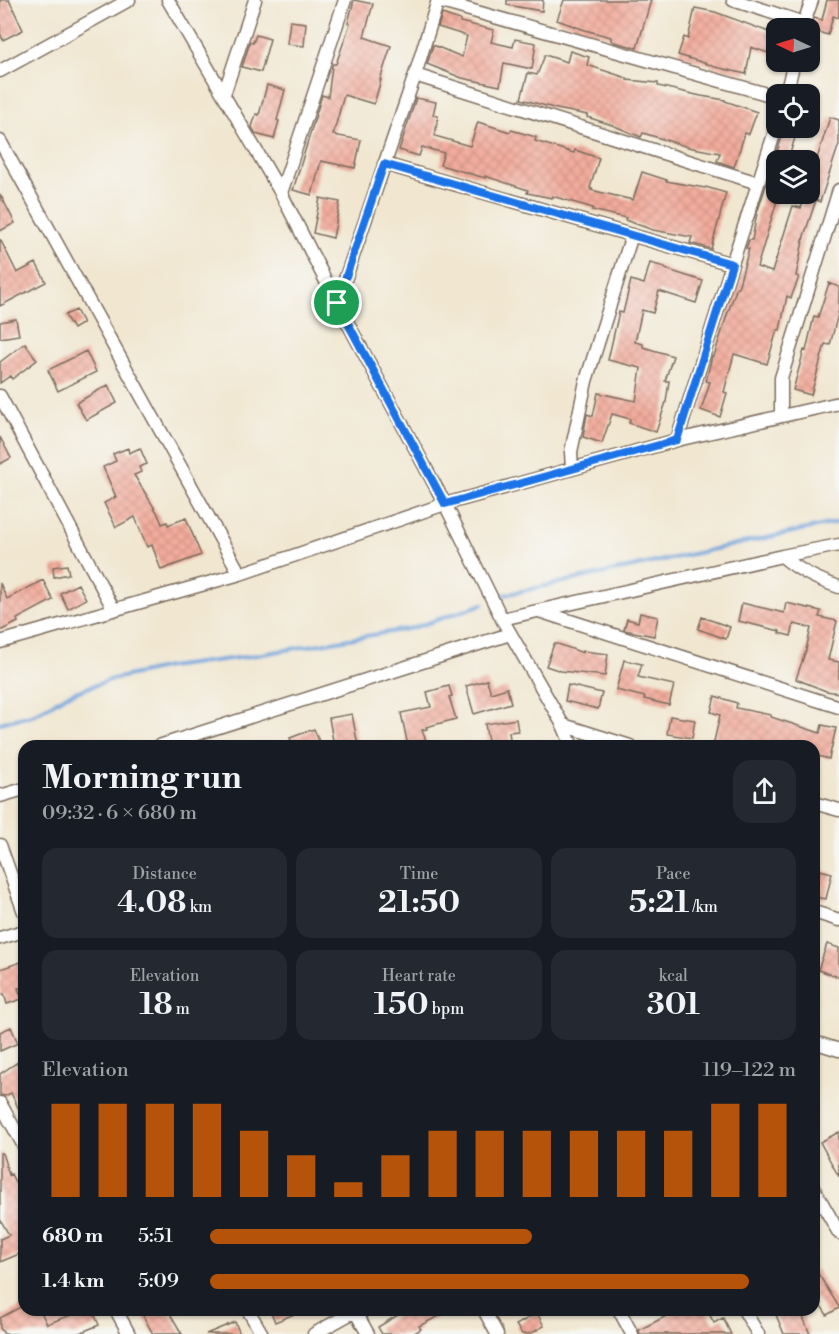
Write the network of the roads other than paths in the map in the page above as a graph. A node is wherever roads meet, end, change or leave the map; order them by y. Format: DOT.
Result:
graph roads {
  1 [pos="129,0"];
  2 [pos="168,0"];
  3 [pos="255,0"];
  4 [pos="345,0"];
  5 [pos="438,0"];
  6 [pos="733,0"];
  7 [pos="812,0"];
  8 [pos="781,18"];
  9 [pos="806,18"];
  10 [pos="0,71"];
  11 [pos="415,75"];
  12 [pos="224,94"];
  13 [pos="766,94"];
  14 [pos="773,138"];
  15 [pos="0,141"];
  16 [pos="384,164"];
  17 [pos="758,183"];
  18 [pos="839,190"];
  19 [pos="281,193"];
  20 [pos="632,235"];
  21 [pos="732,264"];
  22 [pos="337,303"];
  23 [pos="0,396"];
  24 [pos="839,403"];
  25 [pos="781,416"];
  26 [pos="677,440"];
  27 [pos="572,469"];
  28 [pos="445,504"];
  29 [pos="839,545"];
  30 [pos="782,556"];
  31 [pos="240,574"];
  32 [pos="839,587"];
  33 [pos="565,605"];
  34 [pos="114,610"];
  35 [pos="538,611"];
  36 [pos="502,619"];
  37 [pos="574,622"];
  38 [pos="510,634"];
  39 [pos="0,642"];
  40 [pos="839,707"];
  41 [pos="563,725"];
  42 [pos="178,740"];
  43 [pos="569,740"];
  44 [pos="611,740"];
  45 [pos="18,791"];
  46 [pos="0,796"];
  47 [pos="820,805"];
  48 [pos="839,810"];
  49 [pos="0,845"];
  50 [pos="18,895"];
  51 [pos="820,914"];
  52 [pos="839,920"];
  53 [pos="18,933"];
  54 [pos="0,938"];
  55 [pos="820,1044"];
  56 [pos="839,1050"];
  57 [pos="0,1103"];
  58 [pos="18,1135"];
  59 [pos="820,1200"];
  60 [pos="839,1233"];
  61 [pos="119,1316"];
  62 [pos="252,1316"];
  63 [pos="346,1316"];
  64 [pos="359,1316"];
  65 [pos="487,1316"];
  66 [pos="622,1316"];
  67 [pos="748,1316"];
  68 [pos="129,1334"];
  69 [pos="262,1334"];
  70 [pos="314,1334"];
  71 [pos="368,1334"];
  72 [pos="497,1334"];
  73 [pos="632,1334"];
  74 [pos="758,1334"];
  1 -- 10 [label="street"];
  2 -- 12 [label="street"];
  3 -- 12 [label="street"];
  4 -- 19 [label="street"];
  5 -- 11 [label="street"];
  5 -- 13 [label="street"];
  6 -- 8 [label="street"];
  7 -- 9 [label="street"];
  11 -- 16 [label="street"];
  11 -- 17 [label="street"];
  12 -- 19 [label="street"];
  14 -- 17 [label="street"];
  15 -- 31 [label="street"];
  16 -- 20 [label="street"];
  16 -- 22 [label="street"];
  17 -- 21 [label="street"];
  18 -- 25 [label="street"];
  19 -- 22 [label="street"];
  20 -- 21 [label="street"];
  20 -- 27 [label="street"];
  21 -- 26 [label="street"];
  22 -- 28 [label="street"];
  23 -- 34 [label="street"];
  24 -- 25 [label="street"];
  25 -- 26 [label="street"];
  26 -- 27 [label="street"];
  27 -- 28 [label="street"];
  28 -- 31 [label="street"];
  28 -- 36 [label="street"];
  29 -- 30 [label="street"];
  30 -- 32 [label="street"];
  30 -- 33 [label="street"];
  31 -- 34 [label="street"];
  33 -- 35 [label="street"];
  33 -- 37 [label="street"];
  34 -- 39 [label="street"];
  35 -- 36 [label="street"];
  35 -- 37 [label="street"];
  36 -- 38 [label="street"];
  37 -- 40 [label="street"];
  38 -- 41 [label="street"];
  38 -- 42 [label="street"];
  41 -- 43 [label="street"];
  41 -- 44 [label="street"];
  45 -- 46 [label="street"];
  47 -- 48 [label="street"];
  49 -- 50 [label="street"];
  51 -- 52 [label="street"];
  53 -- 54 [label="street"];
  55 -- 56 [label="street"];
  57 -- 58 [label="street"];
  59 -- 60 [label="street"];
  61 -- 68 [label="street"];
  62 -- 69 [label="street"];
  63 -- 70 [label="street"];
  64 -- 71 [label="street"];
  65 -- 72 [label="street"];
  66 -- 73 [label="street"];
  67 -- 74 [label="street"];
}
